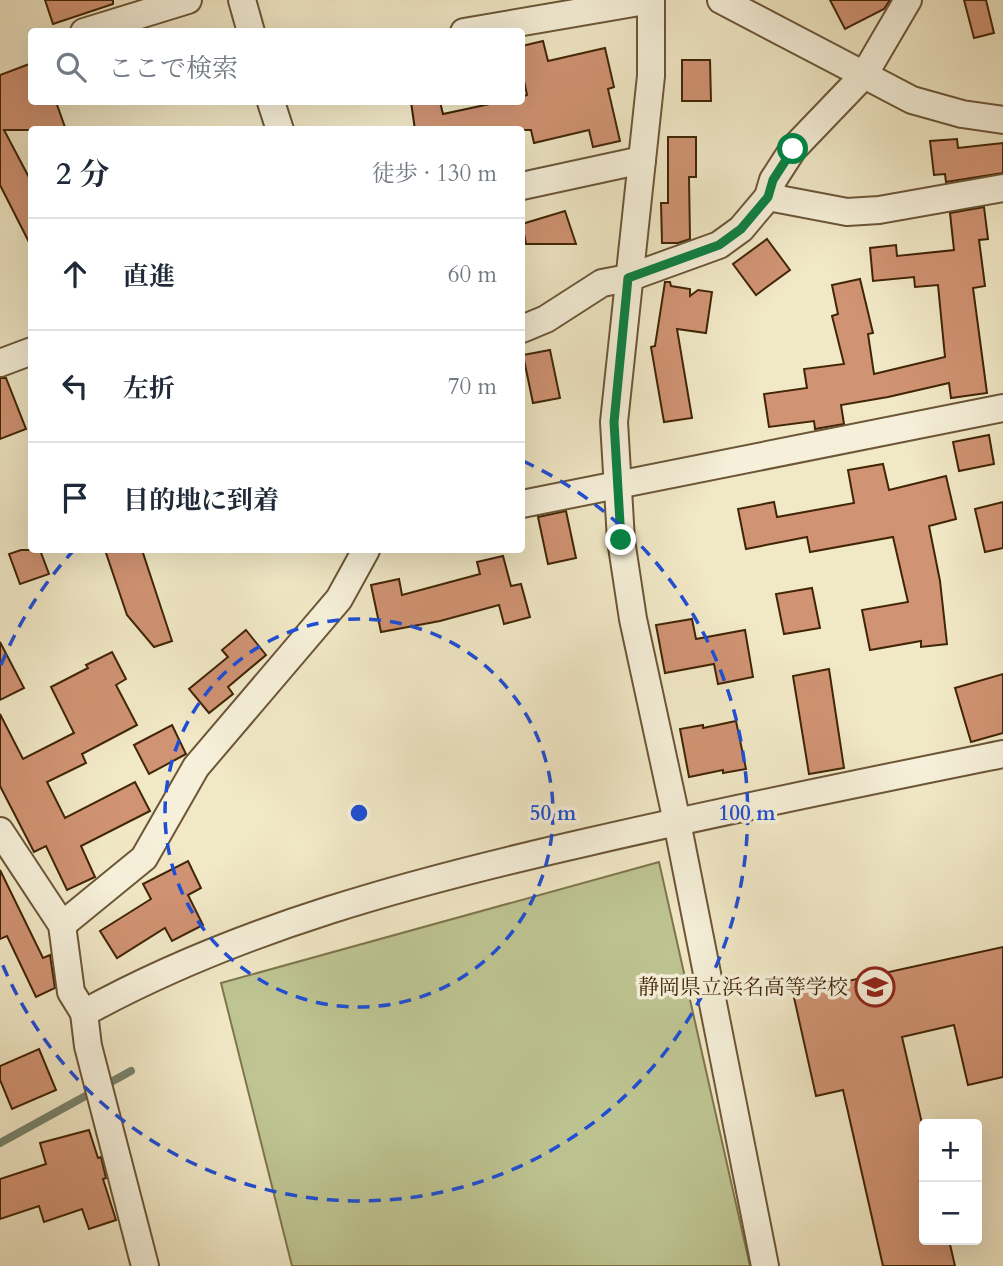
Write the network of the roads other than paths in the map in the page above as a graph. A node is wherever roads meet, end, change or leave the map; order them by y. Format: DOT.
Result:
graph roads {
  1 [pos="188,0"];
  2 [pos="242,0"];
  3 [pos="651,0"];
  4 [pos="722,0"];
  5 [pos="908,0"];
  6 [pos="97,28"];
  7 [pos="250,28"];
  8 [pos="487,28"];
  9 [pos="864,75"];
  10 [pos="272,105"];
  11 [pos="1003,120"];
  12 [pos="279,126"];
  13 [pos="642,160"];
  14 [pos="525,185"];
  15 [pos="1003,188"];
  16 [pos="768,197"];
  17 [pos="628,278"];
  18 [pos="525,329"];
  19 [pos="28,352"];
  20 [pos="0,363"];
  21 [pos="1003,408"];
  22 [pos="617,484"];
  23 [pos="525,503"];
  24 [pos="364,553"];
  25 [pos="1003,754"];
  26 [pos="677,822"];
  27 [pos="0,831"];
  28 [pos="62,925"];
  29 [pos="83,1013"];
  30 [pos="145,1266"];
  31 [pos="765,1266"];
  1 -- 6 [label="street"];
  2 -- 7 [label="street"];
  3 -- 8 [label="street"];
  3 -- 13 [label="street"];
  4 -- 9 [label="street"];
  5 -- 9 [label="street"];
  9 -- 11 [label="street"];
  9 -- 16 [label="street"];
  10 -- 12 [label="street"];
  13 -- 14 [label="street"];
  13 -- 17 [label="street"];
  15 -- 16 [label="street"];
  16 -- 17 [label="street"];
  17 -- 18 [label="street"];
  17 -- 22 [label="street"];
  19 -- 20 [label="street"];
  21 -- 22 [label="street"];
  22 -- 23 [label="street"];
  22 -- 26 [label="street"];
  24 -- 28 [label="street"];
  25 -- 26 [label="street"];
  26 -- 29 [label="street"];
  26 -- 31 [label="street"];
  27 -- 28 [label="street"];
  28 -- 29 [label="street"];
  29 -- 30 [label="street"];
}
